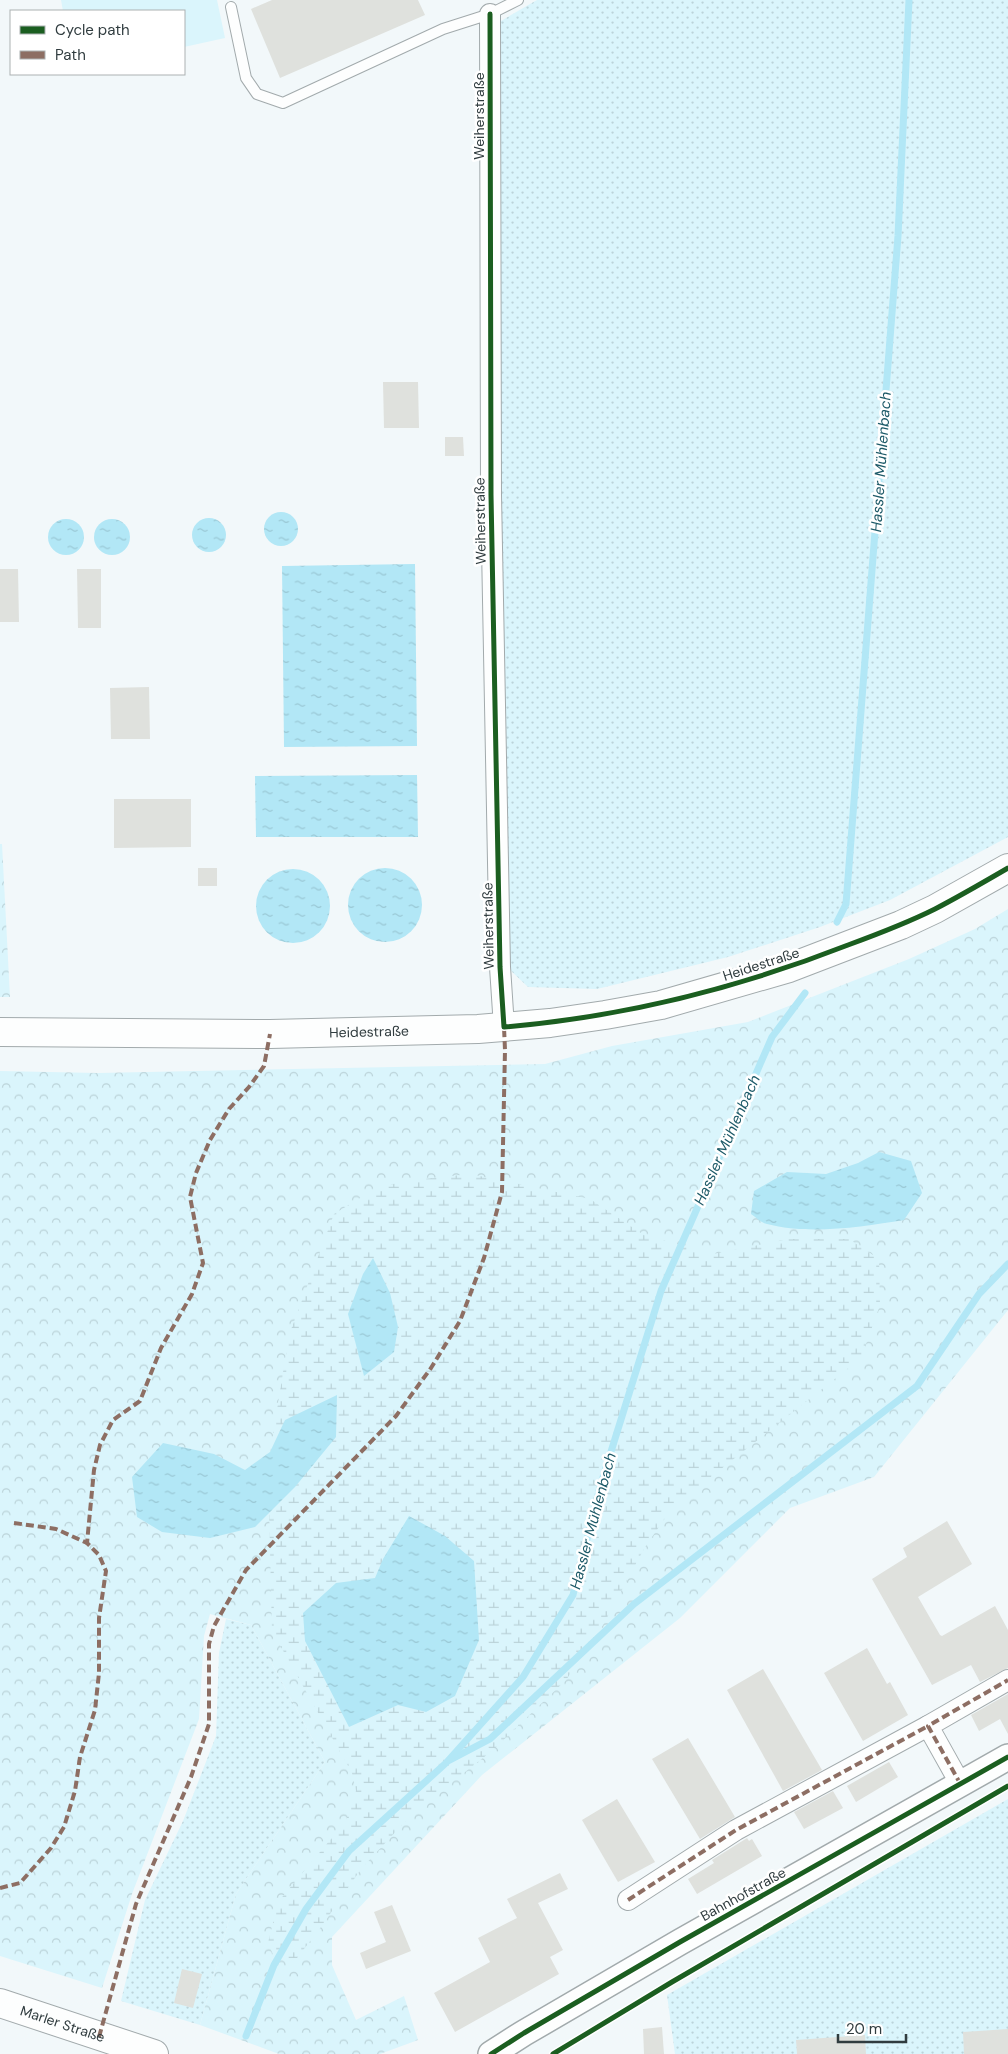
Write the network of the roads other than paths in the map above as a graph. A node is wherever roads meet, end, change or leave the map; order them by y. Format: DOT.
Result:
graph roads {
  1 [pos="518,0"];
  2 [pos="231,7"];
  3 [pos="490,14"];
  4 [pos="1008,868"];
  5 [pos="504,1027"];
  6 [pos="0,1032"];
  7 [pos="1008,1680"];
  8 [pos="928,1726"];
  9 [pos="1008,1757"];
  10 [pos="961,1785"];
  11 [pos="628,1900"];
  12 [pos="0,2003"];
  13 [pos="154,2054"];
  14 [pos="491,2054"];
  1 -- 3 [label="lane"];
  2 -- 3 [label="lane"];
  3 -- 5 [label="street, Weiherstraße"];
  4 -- 5 [label="main road, Heidestraße"];
  5 -- 6 [label="main road, Heidestraße"];
  7 -- 8 [label="street"];
  8 -- 10 [label="street"];
  8 -- 11 [label="street"];
  9 -- 10 [label="street, Bahnhofstraße"];
  10 -- 14 [label="street, Bahnhofstraße"];
  12 -- 13 [label="main road, Marler Straße"];
}
